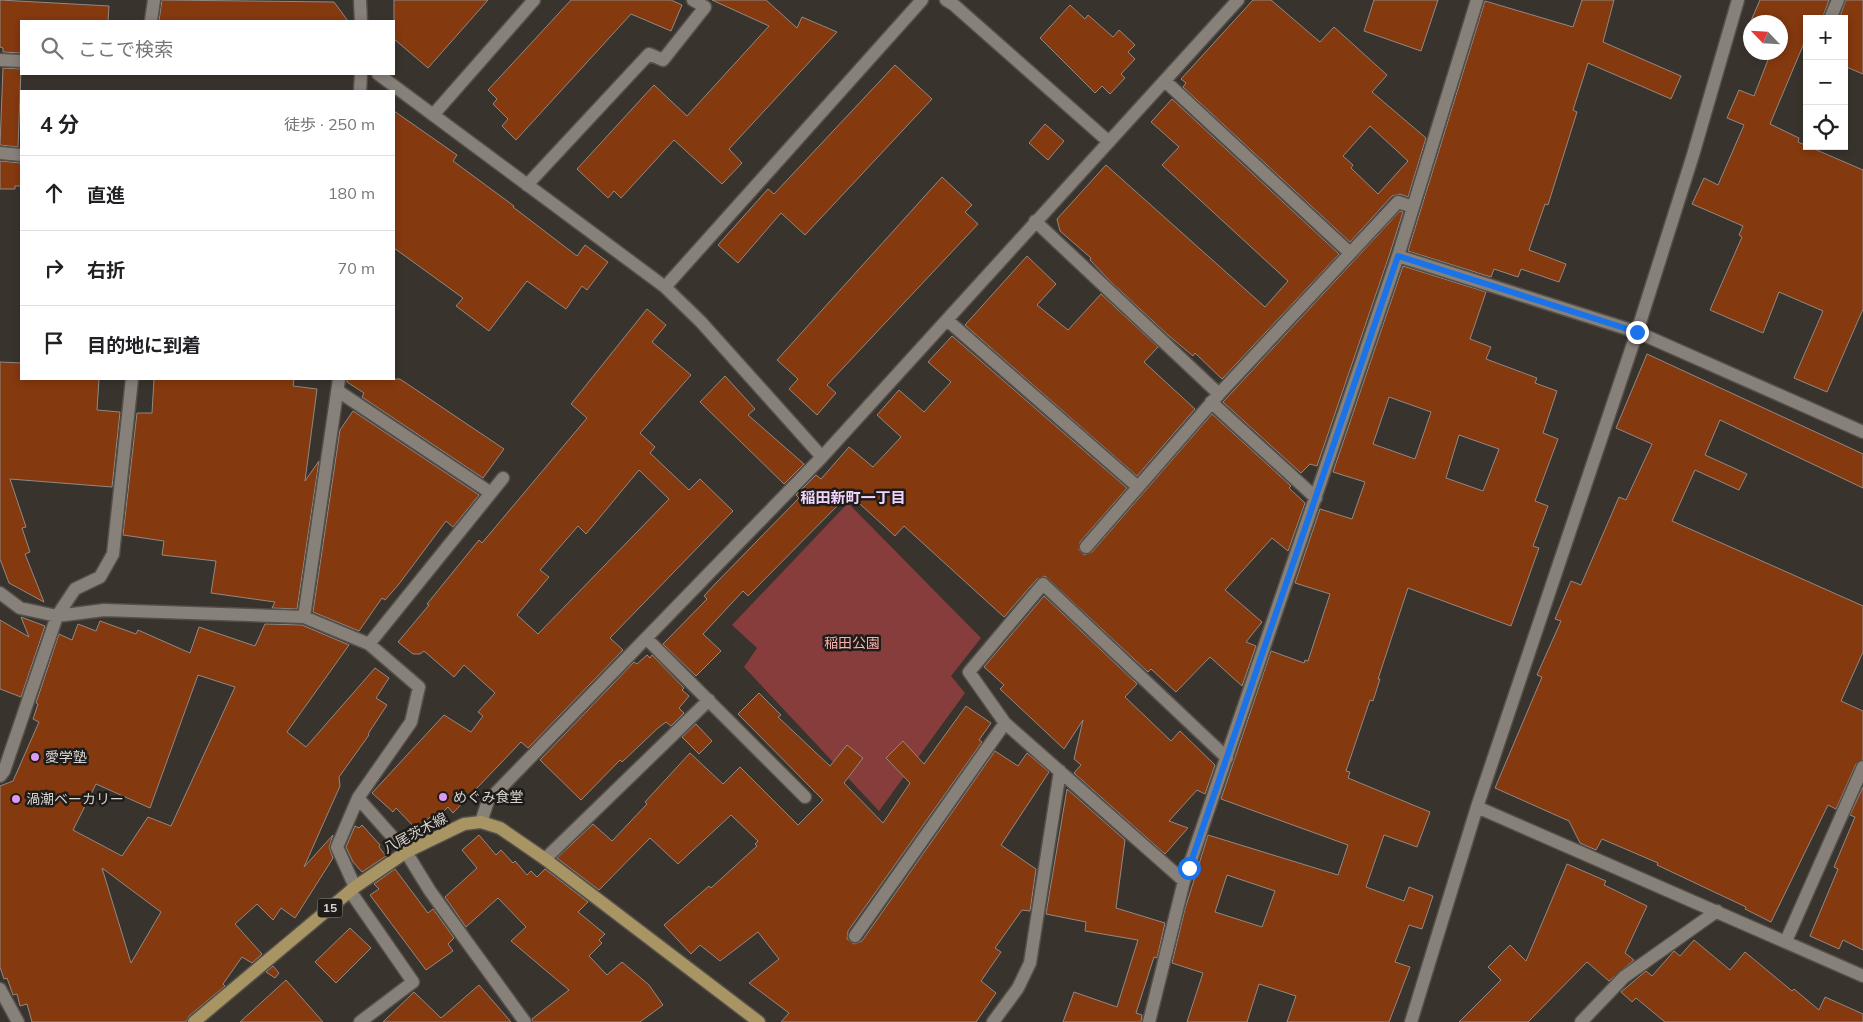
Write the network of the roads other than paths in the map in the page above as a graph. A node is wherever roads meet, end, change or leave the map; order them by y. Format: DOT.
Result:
graph roads {
  1 [pos="154,0"];
  2 [pos="360,0"];
  3 [pos="534,0"];
  4 [pos="693,0"];
  5 [pos="922,0"];
  6 [pos="946,0"];
  7 [pos="1238,0"];
  8 [pos="1477,0"];
  9 [pos="1738,0"];
  10 [pos="1838,0"];
  11 [pos="1832,15"];
  12 [pos="151,20"];
  13 [pos="361,20"];
  14 [pos="0,60"];
  15 [pos="20,61"];
  16 [pos="361,75"];
  17 [pos="379,75"];
  18 [pos="1165,81"];
  19 [pos="360,90"];
  20 [pos="433,115"];
  21 [pos="1109,142"];
  22 [pos="0,153"];
  23 [pos="20,155"];
  24 [pos="527,185"];
  25 [pos="1413,207"];
  26 [pos="1035,221"];
  27 [pos="1350,253"];
  28 [pos="1398,256"];
  29 [pos="665,287"];
  30 [pos="947,320"];
  31 [pos="1637,332"];
  32 [pos="132,380"];
  33 [pos="338,385"];
  34 [pos="1215,398"];
  35 [pos="1863,432"];
  36 [pos="822,457"];
  37 [pos="504,478"];
  38 [pos="1138,487"];
  39 [pos="491,493"];
  40 [pos="1316,498"];
  41 [pos="1086,547"];
  42 [pos="0,592"];
  43 [pos="57,616"];
  44 [pos="304,617"];
  45 [pos="646,638"];
  46 [pos="369,644"];
  47 [pos="709,700"];
  48 [pos="1005,723"];
  49 [pos="1227,758"];
  50 [pos="1863,767"];
  51 [pos="1060,771"];
  52 [pos="0,776"];
  53 [pos="805,797"];
  54 [pos="358,798"];
  55 [pos="1477,807"];
  56 [pos="482,822"];
  57 [pos="406,852"];
  58 [pos="545,860"];
  59 [pos="1184,880"];
  60 [pos="352,889"];
  61 [pos="1717,911"];
  62 [pos="855,936"];
  63 [pos="1786,941"];
  64 [pos="1863,976"];
  65 [pos="0,989"];
  66 [pos="18,1022"];
  67 [pos="194,1022"];
  68 [pos="360,1022"];
  69 [pos="525,1022"];
  70 [pos="759,1022"];
  71 [pos="993,1022"];
  72 [pos="1150,1022"];
  73 [pos="1411,1022"];
  74 [pos="1581,1022"];
  1 -- 12 [label="street"];
  2 -- 13 [label="street"];
  3 -- 20 [label="street"];
  4 -- 24 [label="street"];
  5 -- 29 [label="street"];
  6 -- 21 [label="street"];
  7 -- 18 [label="street"];
  8 -- 25 [label="street"];
  9 -- 31 [label="street"];
  10 -- 11 [label="street"];
  14 -- 15 [label="street"];
  16 -- 19 [label="street"];
  17 -- 20 [label="street"];
  18 -- 21 [label="street"];
  18 -- 27 [label="street"];
  20 -- 24 [label="street"];
  21 -- 26 [label="street"];
  22 -- 23 [label="street"];
  24 -- 29 [label="street"];
  25 -- 27 [label="street"];
  25 -- 28 [label="street"];
  26 -- 30 [label="street"];
  26 -- 34 [label="street"];
  27 -- 34 [label="street"];
  28 -- 31 [label="street"];
  28 -- 40 [label="street"];
  29 -- 36 [label="street"];
  30 -- 36 [label="street"];
  30 -- 38 [label="street"];
  31 -- 35 [label="street"];
  31 -- 55 [label="street"];
  32 -- 43 [label="street"];
  33 -- 39 [label="street"];
  33 -- 44 [label="street"];
  34 -- 38 [label="street"];
  34 -- 40 [label="street"];
  36 -- 45 [label="street"];
  37 -- 39 [label="street"];
  38 -- 41 [label="street"];
  39 -- 46 [label="street"];
  40 -- 49 [label="street"];
  42 -- 43 [label="street"];
  43 -- 44 [label="street"];
  43 -- 52 [label="street"];
  44 -- 46 [label="street"];
  45 -- 47 [label="street"];
  45 -- 56 [label="street"];
  46 -- 54 [label="street"];
  47 -- 53 [label="street"];
  47 -- 58 [label="street"];
  48 -- 49 [label="street"];
  48 -- 51 [label="street"];
  48 -- 62 [label="street"];
  49 -- 59 [label="street"];
  50 -- 63 [label="street"];
  51 -- 59 [label="street"];
  51 -- 71 [label="street"];
  54 -- 57 [label="street"];
  54 -- 60 [label="street"];
  55 -- 61 [label="street"];
  55 -- 73 [label="street"];
  56 -- 57 [label="main road, 八尾茨木線 / 15"];
  56 -- 58 [label="main road"];
  57 -- 60 [label="main road, 八尾茨木線 / 15"];
  57 -- 69 [label="street"];
  58 -- 70 [label="main road"];
  59 -- 72 [label="street"];
  60 -- 67 [label="main road, 八尾茨木線 / 15"];
  60 -- 68 [label="street"];
  61 -- 63 [label="street"];
  61 -- 74 [label="street"];
  63 -- 64 [label="street"];
  65 -- 66 [label="street"];
}
